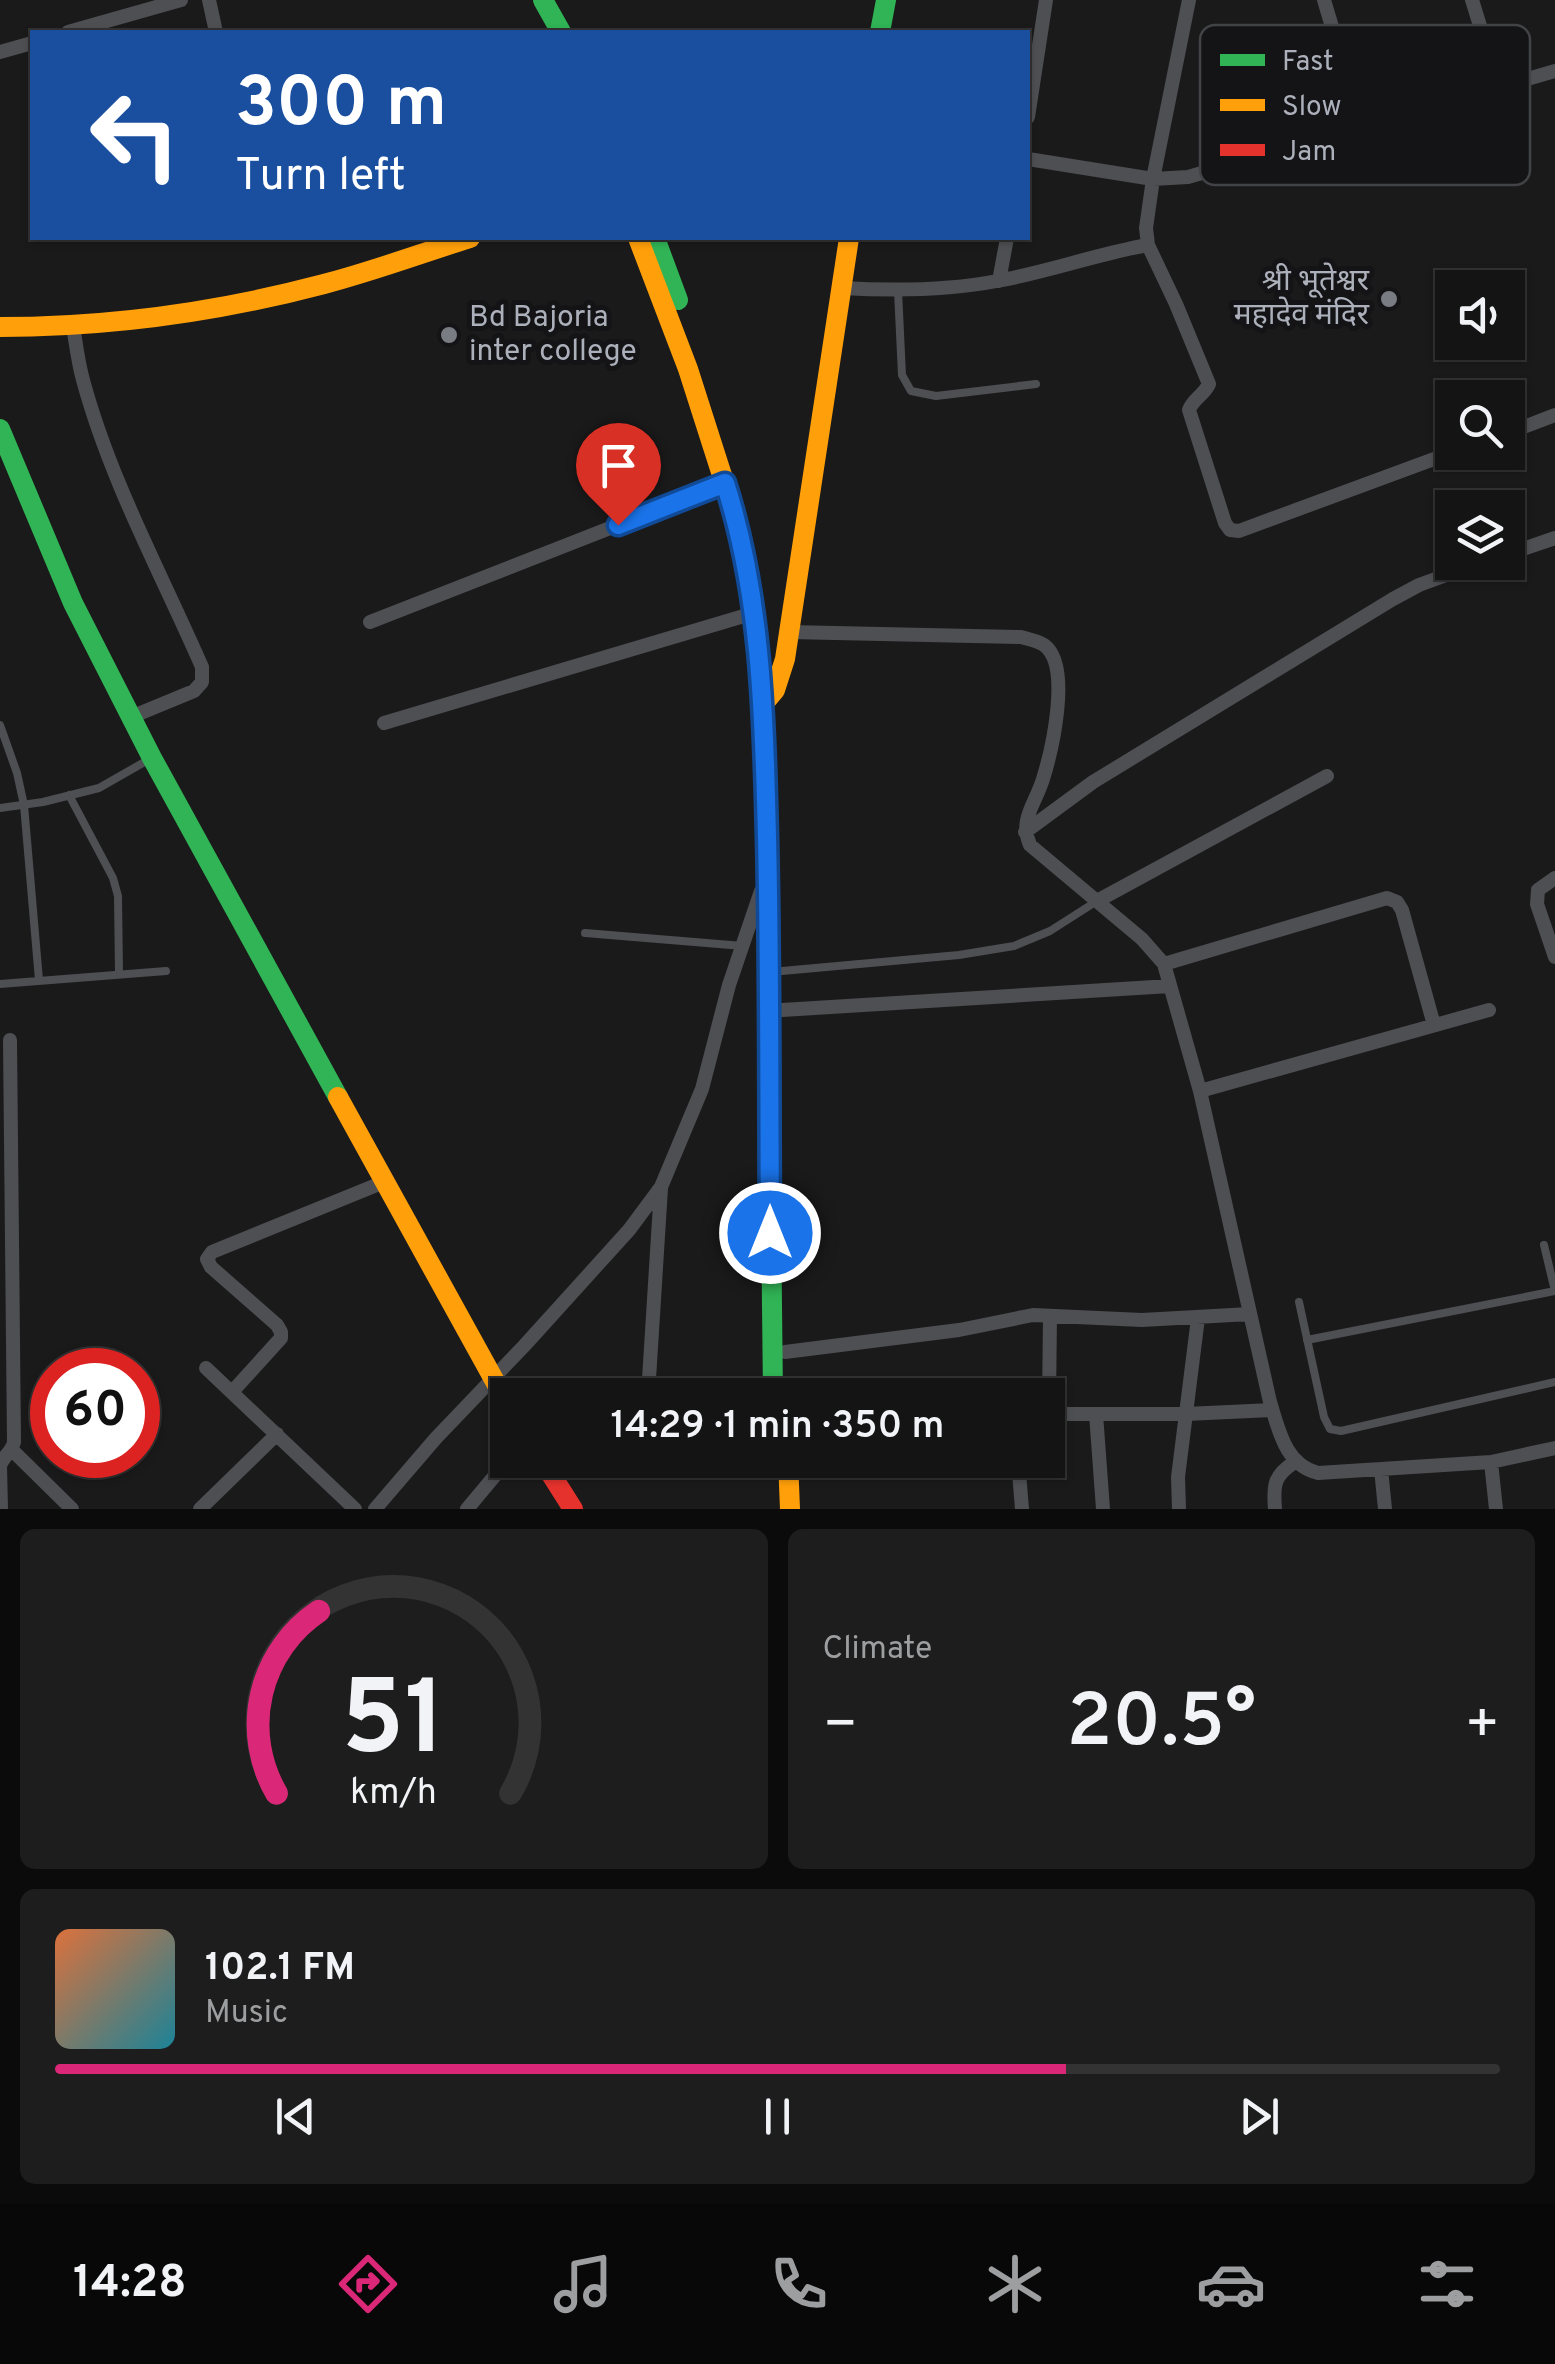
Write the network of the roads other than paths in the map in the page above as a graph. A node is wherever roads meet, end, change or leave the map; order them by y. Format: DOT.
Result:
graph roads {
  1 [pos="181,0"];
  2 [pos="209,0"];
  3 [pos="527,0"];
  4 [pos="543,0"];
  5 [pos="886,0"];
  6 [pos="1046,0"];
  7 [pos="1189,0"];
  8 [pos="1324,0"];
  9 [pos="1472,0"];
  10 [pos="1331,25"];
  11 [pos="1480,25"];
  12 [pos="75,30"];
  13 [pos="216,30"];
  14 [pos="544,30"];
  15 [pos="560,30"];
  16 [pos="880,30"];
  17 [pos="30,44"];
  18 [pos="0,52"];
  19 [pos="1555,71"];
  20 [pos="1530,78"];
  21 [pos="1030,103"];
  22 [pos="1030,159"];
  23 [pos="1200,174"];
  24 [pos="1153,179"];
  25 [pos="464,240"];
  26 [pos="639,240"];
  27 [pos="657,240"];
  28 [pos="849,240"];
  29 [pos="1006,240"];
  30 [pos="1148,246"];
  31 [pos="999,281"];
  32 [pos="842,288"];
  33 [pos="898,291"];
  34 [pos="72,326"];
  35 [pos="0,327"];
  36 [pos="1036,384"];
  37 [pos="1555,415"];
  38 [pos="1525,426"];
  39 [pos="0,428"];
  40 [pos="1435,459"];
  41 [pos="725,483"];
  42 [pos="1555,538"];
  43 [pos="1525,548"];
  44 [pos="1435,579"];
  45 [pos="754,613"];
  46 [pos="370,622"];
  47 [pos="789,632"];
  48 [pos="770,696"];
  49 [pos="131,717"];
  50 [pos="384,723"];
  51 [pos="0,725"];
  52 [pos="152,758"];
  53 [pos="1326,776"];
  54 [pos="69,795"];
  55 [pos="24,805"];
  56 [pos="0,808"];
  57 [pos="1025,832"];
  58 [pos="768,871"];
  59 [pos="1555,878"];
  60 [pos="1097,901"];
  61 [pos="585,933"];
  62 [pos="743,946"];
  63 [pos="1555,956"];
  64 [pos="1164,964"];
  65 [pos="166,971"];
  66 [pos="782,972"];
  67 [pos="118,974"];
  68 [pos="38,980"];
  69 [pos="0,984"];
  70 [pos="1170,986"];
  71 [pos="782,1010"];
  72 [pos="1489,1010"];
  73 [pos="1434,1025"];
  74 [pos="10,1040"];
  75 [pos="1200,1092"];
  76 [pos="384,1182"];
  77 [pos="662,1187"];
  78 [pos="6,1236"];
  79 [pos="776,1238"];
  80 [pos="1544,1245"];
  81 [pos="1555,1291"];
  82 [pos="1299,1302"];
  83 [pos="1250,1314"];
  84 [pos="1050,1316"];
  85 [pos="1198,1318"];
  86 [pos="6,1320"];
  87 [pos="1307,1340"];
  88 [pos="785,1352"];
  89 [pos="206,1368"];
  90 [pos="490,1378"];
  91 [pos="492,1378"];
  92 [pos="649,1378"];
  93 [pos="773,1378"];
  94 [pos="786,1378"];
  95 [pos="490,1380"];
  96 [pos="1555,1382"];
  97 [pos="232,1392"];
  98 [pos="1272,1410"];
  99 [pos="1096,1414"];
  100 [pos="1186,1414"];
  101 [pos="276,1434"];
  102 [pos="1555,1448"];
  103 [pos="12,1450"];
  104 [pos="1296,1462"];
  105 [pos="1491,1462"];
  106 [pos="1381,1469"];
  107 [pos="493,1478"];
  108 [pos="554,1478"];
  109 [pos="774,1478"];
  110 [pos="789,1478"];
  111 [pos="1019,1478"];
  112 [pos="1,1509"];
  113 [pos="72,1509"];
  114 [pos="200,1509"];
  115 [pos="355,1509"];
  116 [pos="374,1509"];
  117 [pos="468,1509"];
  118 [pos="574,1509"];
  119 [pos="775,1509"];
  120 [pos="790,1509"];
  121 [pos="1022,1509"];
  122 [pos="1102,1509"];
  123 [pos="1178,1509"];
  124 [pos="1275,1509"];
  125 [pos="1386,1509"];
  126 [pos="1496,1509"];
  1 -- 12 [label="street"];
  2 -- 13 [label="street"];
  3 -- 14 [label="main road"];
  4 -- 15 [label="main road"];
  5 -- 16 [label="main road"];
  6 -- 21 [label="street"];
  7 -- 24 [label="street"];
  8 -- 10 [label="street"];
  9 -- 11 [label="street"];
  17 -- 18 [label="street"];
  19 -- 20 [label="street"];
  22 -- 24 [label="street"];
  23 -- 24 [label="street"];
  24 -- 30 [label="street"];
  25 -- 34 [label="main road"];
  26 -- 41 [label="main road"];
  27 -- 48 [label="main road"];
  28 -- 32 [label="main road"];
  29 -- 31 [label="street"];
  30 -- 31 [label="street"];
  30 -- 40 [label="street"];
  31 -- 33 [label="street"];
  32 -- 33 [label="street"];
  32 -- 47 [label="main road"];
  33 -- 36 [label="lane"];
  34 -- 35 [label="main road"];
  34 -- 49 [label="street"];
  37 -- 38 [label="street"];
  39 -- 49 [label="main road"];
  41 -- 45 [label="main road"];
  41 -- 46 [label="street"];
  42 -- 43 [label="street"];
  44 -- 57 [label="street"];
  45 -- 48 [label="main road"];
  45 -- 50 [label="street"];
  47 -- 48 [label="main road"];
  47 -- 57 [label="street"];
  48 -- 58 [label="main road"];
  48 -- 66 [label="main road"];
  49 -- 52 [label="main road"];
  51 -- 55 [label="lane"];
  52 -- 54 [label="lane"];
  52 -- 76 [label="main road"];
  53 -- 60 [label="street"];
  54 -- 55 [label="lane"];
  54 -- 67 [label="lane"];
  55 -- 56 [label="lane"];
  55 -- 68 [label="lane"];
  57 -- 60 [label="street"];
  58 -- 62 [label="street"];
  58 -- 79 [label="main road"];
  59 -- 63 [label="street"];
  60 -- 64 [label="street"];
  60 -- 66 [label="lane"];
  61 -- 62 [label="lane"];
  62 -- 77 [label="street"];
  64 -- 70 [label="street"];
  64 -- 73 [label="street"];
  65 -- 67 [label="lane"];
  66 -- 71 [label="main road"];
  67 -- 68 [label="lane"];
  68 -- 69 [label="lane"];
  70 -- 71 [label="street"];
  70 -- 75 [label="street"];
  71 -- 79 [label="main road"];
  72 -- 73 [label="street"];
  73 -- 75 [label="street"];
  74 -- 78 [label="street"];
  75 -- 83 [label="street"];
  76 -- 90 [label="main road"];
  76 -- 97 [label="street"];
  77 -- 91 [label="street"];
  77 -- 92 [label="street"];
  78 -- 86 [label="street"];
  79 -- 88 [label="main road"];
  79 -- 93 [label="main road"];
  80 -- 81 [label="lane"];
  81 -- 87 [label="lane"];
  82 -- 87 [label="lane"];
  83 -- 85 [label="street"];
  83 -- 98 [label="street"];
  84 -- 85 [label="street"];
  84 -- 88 [label="street"];
  84 -- 99 [label="street"];
  85 -- 100 [label="street"];
  86 -- 103 [label="street"];
  87 -- 96 [label="lane"];
  88 -- 94 [label="main road"];
  89 -- 97 [label="street"];
  95 -- 116 [label="street"];
  97 -- 101 [label="street"];
  98 -- 100 [label="street"];
  98 -- 104 [label="street"];
  99 -- 100 [label="street"];
  99 -- 122 [label="street"];
  100 -- 123 [label="street"];
  101 -- 114 [label="street"];
  101 -- 115 [label="street"];
  102 -- 105 [label="street"];
  103 -- 112 [label="street"];
  103 -- 113 [label="street"];
  104 -- 106 [label="street"];
  104 -- 124 [label="street"];
  105 -- 106 [label="street"];
  105 -- 126 [label="street"];
  106 -- 125 [label="street"];
  107 -- 117 [label="street"];
  108 -- 118 [label="main road"];
  109 -- 119 [label="main road"];
  110 -- 120 [label="main road"];
  111 -- 121 [label="street"];
}
